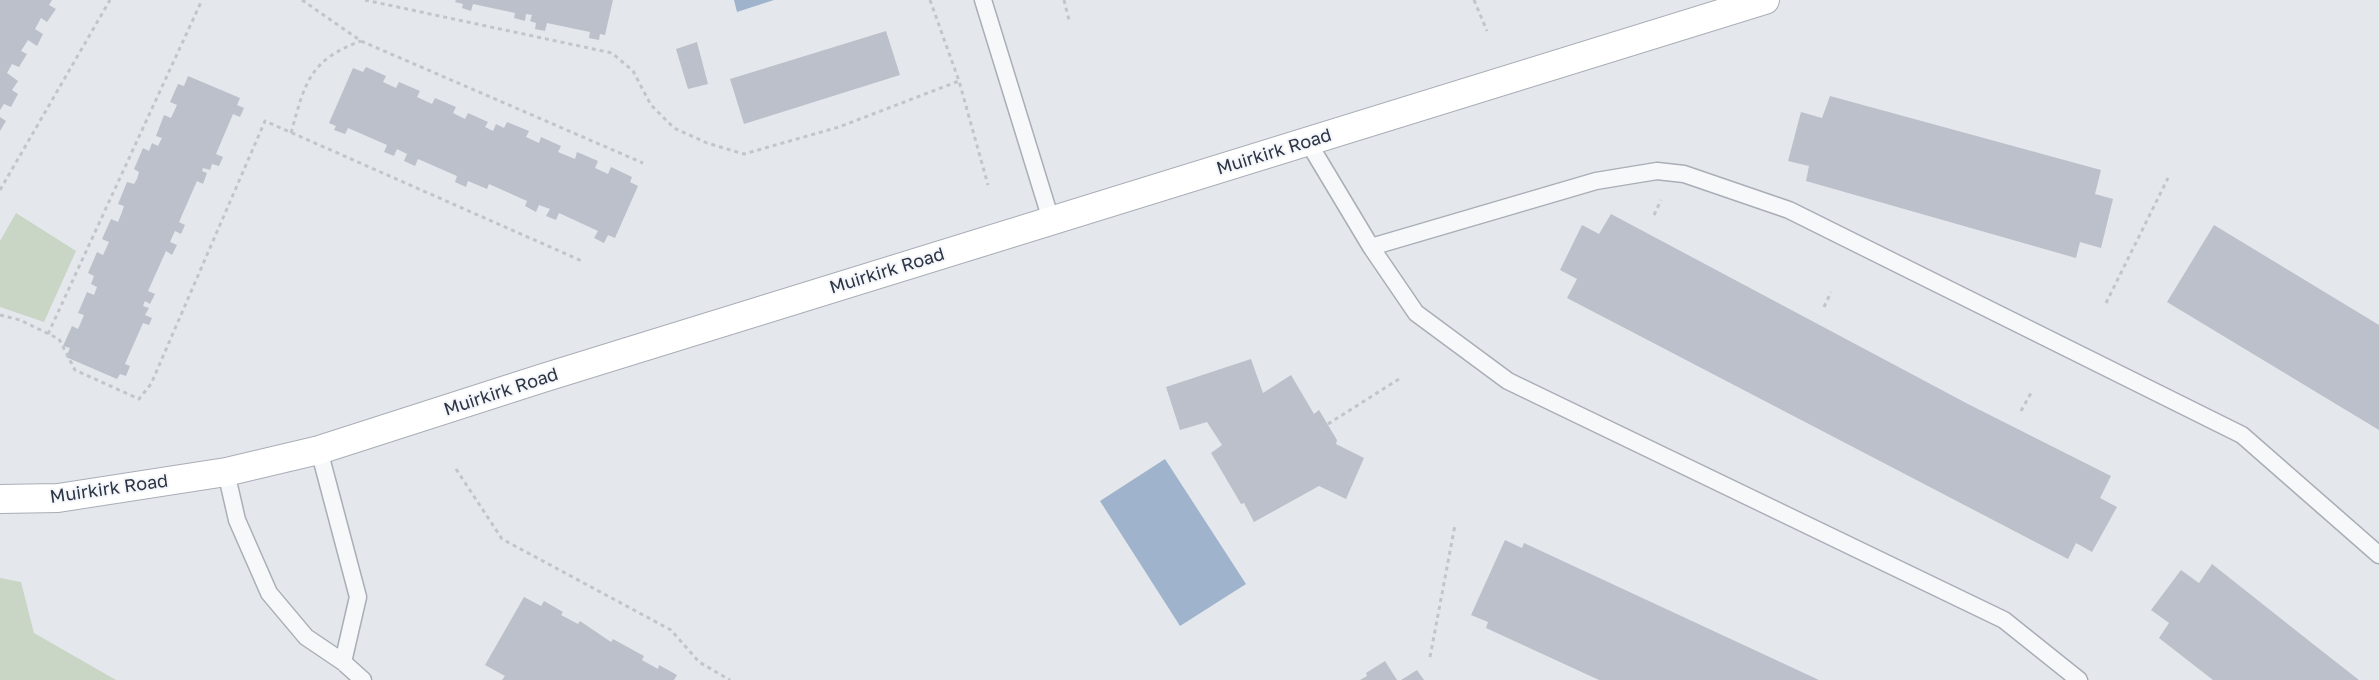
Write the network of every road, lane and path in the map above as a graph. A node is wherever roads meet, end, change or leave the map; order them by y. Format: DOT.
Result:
graph roads {
  1 [pos="110,0"];
  2 [pos="202,0"];
  3 [pos="302,0"];
  4 [pos="365,0"];
  5 [pos="930,0"];
  6 [pos="983,0"];
  7 [pos="1064,0"];
  8 [pos="1474,0"];
  9 [pos="1766,0"];
  10 [pos="1069,20"];
  11 [pos="1487,31"];
  12 [pos="361,41"];
  13 [pos="959,81"];
  14 [pos="290,132"];
  15 [pos="1308,142"];
  16 [pos="643,163"];
  17 [pos="2168,178"];
  18 [pos="988,185"];
  19 [pos="0,190"];
  20 [pos="1661,200"];
  21 [pos="1654,215"];
  22 [pos="1051,220"];
  23 [pos="1371,247"];
  24 [pos="582,261"];
  25 [pos="1831,292"];
  26 [pos="2106,303"];
  27 [pos="1824,307"];
  28 [pos="0,315"];
  29 [pos="48,334"];
  30 [pos="1399,379"];
  31 [pos="2031,394"];
  32 [pos="2021,411"];
  33 [pos="1328,424"];
  34 [pos="319,450"];
  35 [pos="456,469"];
  36 [pos="226,472"];
  37 [pos="0,500"];
  38 [pos="1455,525"];
  39 [pos="2379,555"];
  40 [pos="1430,657"];
  41 [pos="343,662"];
  42 [pos="363,680"];
  43 [pos="730,680"];
  44 [pos="2079,680"];
  1 -- 19 [label="path"];
  2 -- 29 [label="path"];
  3 -- 12 [label="path"];
  4 -- 13 [label="path"];
  5 -- 13 [label="path"];
  6 -- 22 [label="lane"];
  7 -- 10 [label="path"];
  8 -- 11 [label="path"];
  9 -- 15 [label="main road, Muirkirk Road"];
  12 -- 14 [label="path"];
  12 -- 16 [label="path"];
  13 -- 18 [label="path"];
  14 -- 24 [label="path"];
  14 -- 29 [label="path"];
  15 -- 22 [label="main road, Muirkirk Road"];
  15 -- 23 [label="lane"];
  17 -- 26 [label="path"];
  20 -- 21 [label="path"];
  22 -- 34 [label="main road, Muirkirk Road"];
  23 -- 39 [label="lane"];
  23 -- 44 [label="lane"];
  25 -- 27 [label="path"];
  28 -- 29 [label="path"];
  30 -- 33 [label="path"];
  31 -- 32 [label="path"];
  34 -- 36 [label="main road, Muirkirk Road"];
  34 -- 41 [label="lane"];
  35 -- 43 [label="path"];
  36 -- 37 [label="main road, Muirkirk Road"];
  36 -- 41 [label="lane"];
  38 -- 40 [label="path"];
  41 -- 42 [label="lane"];
}
